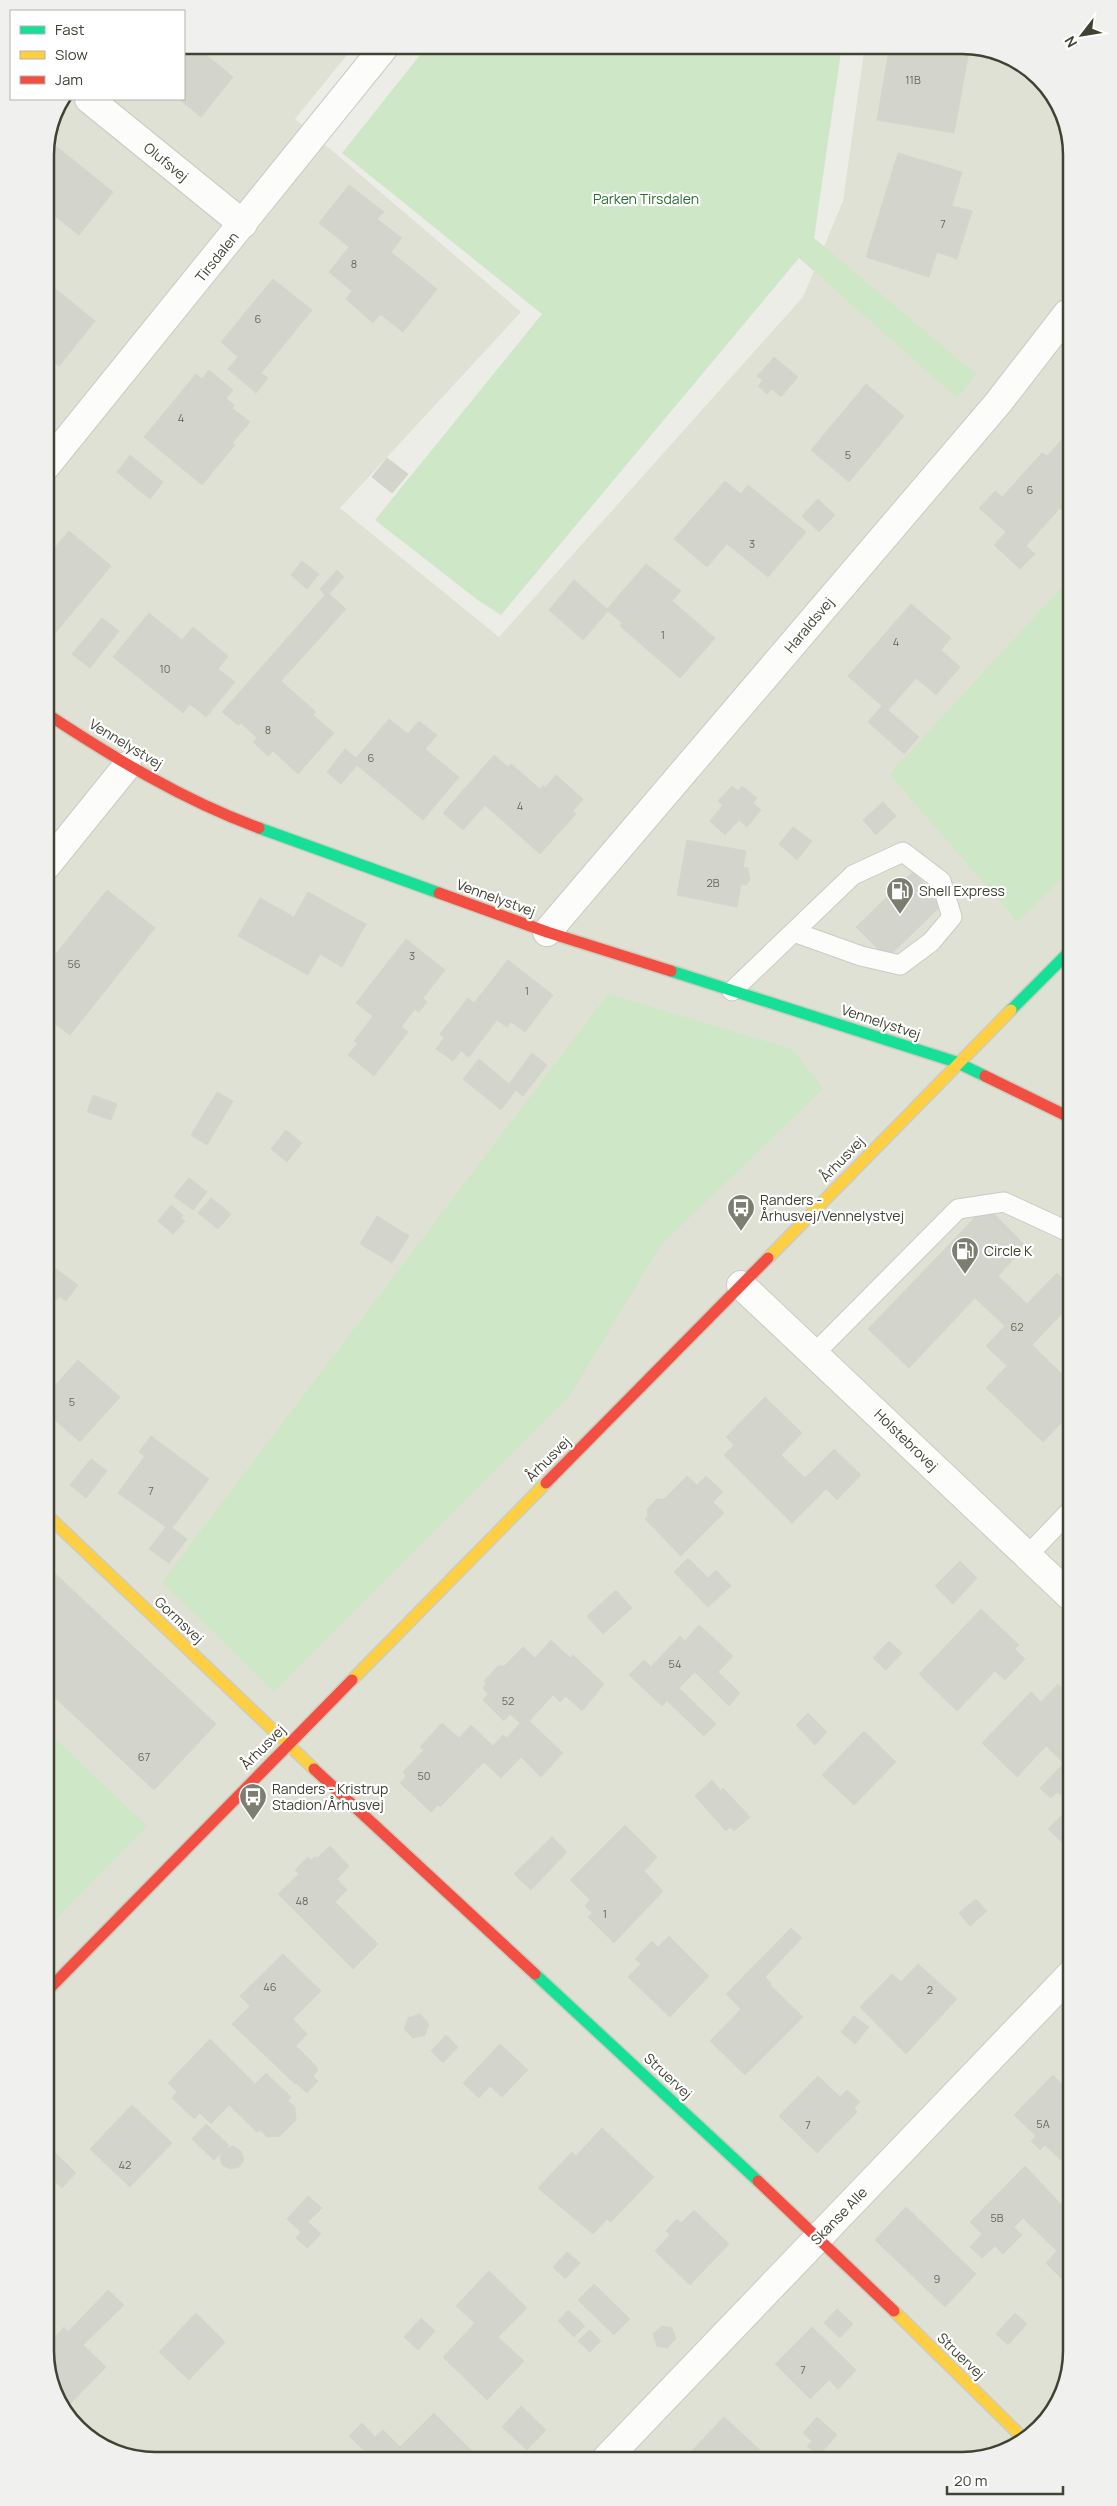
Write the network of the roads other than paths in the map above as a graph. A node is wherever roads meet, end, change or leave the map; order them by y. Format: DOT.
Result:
graph roads {
  1 [pos="379,54"];
  2 [pos="90,100"];
  3 [pos="243,224"];
  4 [pos="1063,319"];
  5 [pos="54,456"];
  6 [pos="54,719"];
  7 [pos="127,766"];
  8 [pos="54,855"];
  9 [pos="548,932"];
  10 [pos="794,932"];
  11 [pos="1063,957"];
  12 [pos="732,990"];
  13 [pos="956,1062"];
  14 [pos="1063,1114"];
  15 [pos="1063,1229"];
  16 [pos="741,1285"];
  17 [pos="814,1354"];
  18 [pos="1063,1518"];
  19 [pos="54,1522"];
  20 [pos="1027,1556"];
  21 [pos="1063,1589"];
  22 [pos="287,1744"];
  23 [pos="1063,1982"];
  24 [pos="54,1984"];
  25 [pos="819,2237"];
  26 [pos="1019,2434"];
  27 [pos="613,2452"];
  1 -- 3 [label="street, Tirsdalen"];
  2 -- 3 [label="street, Olufsvej"];
  3 -- 5 [label="street, Tirsdalen"];
  4 -- 9 [label="street, Haraldsvej"];
  6 -- 7 [label="street, Vennelystvej"];
  7 -- 8 [label="street"];
  7 -- 9 [label="street, Vennelystvej"];
  9 -- 12 [label="street, Vennelystvej"];
  10 -- 10 [label="lane"];
  10 -- 12 [label="lane"];
  11 -- 13 [label="street, Århusvej"];
  12 -- 13 [label="street, Vennelystvej"];
  13 -- 14 [label="street, Vennelystvej"];
  13 -- 16 [label="street, Århusvej"];
  15 -- 17 [label="lane"];
  16 -- 17 [label="street, Holstebrovej"];
  16 -- 22 [label="street, Århusvej"];
  17 -- 20 [label="street, Holstebrovej"];
  18 -- 20 [label="lane"];
  19 -- 22 [label="street, Gormsvej"];
  20 -- 21 [label="street, Holstebrovej"];
  22 -- 24 [label="street, Århusvej"];
  22 -- 25 [label="street, Struervej"];
  23 -- 25 [label="street, Skanse Alle"];
  25 -- 26 [label="street, Struervej"];
  25 -- 27 [label="street, Skanse Alle"];
}
